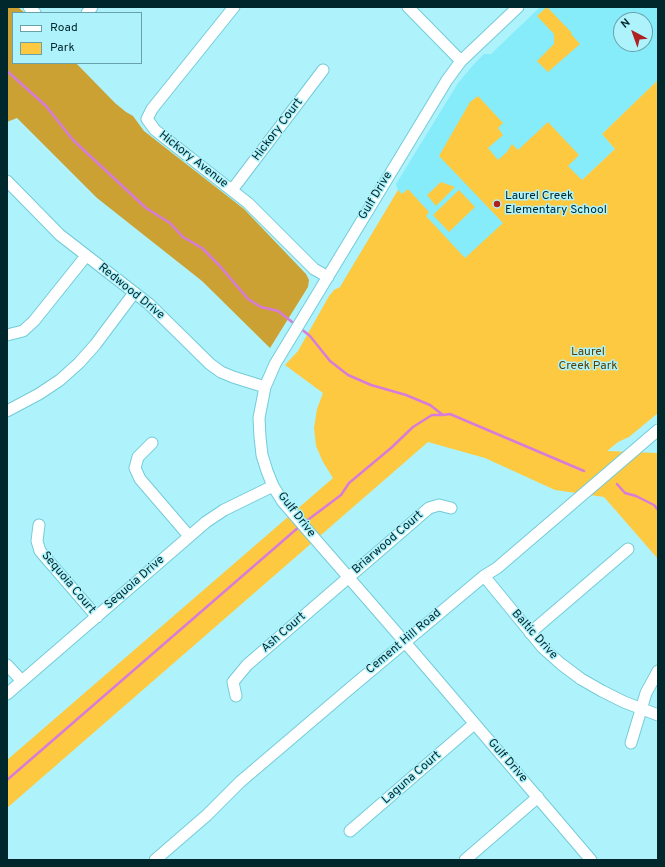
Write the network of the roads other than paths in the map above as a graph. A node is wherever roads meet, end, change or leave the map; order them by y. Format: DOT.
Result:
graph roads {
  1 [pos="234,7"];
  2 [pos="408,7"];
  3 [pos="518,7"];
  4 [pos="461,61"];
  5 [pos="323,70"];
  6 [pos="10,189"];
  7 [pos="232,190"];
  8 [pos="86,256"];
  9 [pos="328,277"];
  10 [pos="134,293"];
  11 [pos="7,335"];
  12 [pos="265,387"];
  13 [pos="7,411"];
  14 [pos="658,430"];
  15 [pos="152,443"];
  16 [pos="273,486"];
  17 [pos="451,508"];
  18 [pos="39,525"];
  19 [pos="189,536"];
  20 [pos="628,549"];
  21 [pos="484,576"];
  22 [pos="348,578"];
  23 [pos="97,617"];
  24 [pos="530,633"];
  25 [pos="404,642"];
  26 [pos="7,665"];
  27 [pos="658,671"];
  28 [pos="22,682"];
  29 [pos="7,694"];
  30 [pos="236,696"];
  31 [pos="642,709"];
  32 [pos="658,715"];
  33 [pos="474,724"];
  34 [pos="631,743"];
  35 [pos="538,797"];
  36 [pos="350,831"];
  37 [pos="155,860"];
  38 [pos="466,860"];
  39 [pos="591,860"];
  1 -- 7 [label="street, Hickory Avenue"];
  2 -- 4 [label="street"];
  3 -- 4 [label="street, Gulf Drive"];
  4 -- 9 [label="street, Gulf Drive"];
  5 -- 7 [label="street, Hickory Court"];
  6 -- 8 [label="street, Redwood Drive"];
  7 -- 9 [label="street, Hickory Avenue"];
  8 -- 10 [label="street, Redwood Drive"];
  8 -- 11 [label="street"];
  9 -- 12 [label="street, Gulf Drive"];
  10 -- 12 [label="street, Redwood Drive"];
  10 -- 13 [label="street"];
  12 -- 16 [label="street, Gulf Drive"];
  14 -- 21 [label="street, Cement Hill Road"];
  15 -- 19 [label="street"];
  16 -- 19 [label="street, Sequoia Drive"];
  16 -- 22 [label="street, Gulf Drive"];
  17 -- 22 [label="street, Briarwood Court"];
  18 -- 23 [label="street, Sequoia Court"];
  19 -- 23 [label="street, Sequoia Drive"];
  20 -- 24 [label="street"];
  21 -- 24 [label="street, Baltic Drive"];
  21 -- 25 [label="street, Cement Hill Road"];
  22 -- 25 [label="street, Gulf Drive"];
  22 -- 30 [label="street, Ash Court"];
  23 -- 28 [label="street, Sequoia Drive"];
  24 -- 31 [label="street, Baltic Drive"];
  25 -- 33 [label="street, Gulf Drive"];
  25 -- 37 [label="street, Cement Hill Road"];
  26 -- 28 [label="street"];
  27 -- 31 [label="street"];
  28 -- 29 [label="street, Sequoia Drive"];
  31 -- 32 [label="street, Baltic Drive"];
  31 -- 34 [label="street"];
  33 -- 35 [label="street, Gulf Drive"];
  33 -- 36 [label="street, Laguna Court"];
  35 -- 38 [label="street"];
  35 -- 39 [label="street, Gulf Drive"];
}
